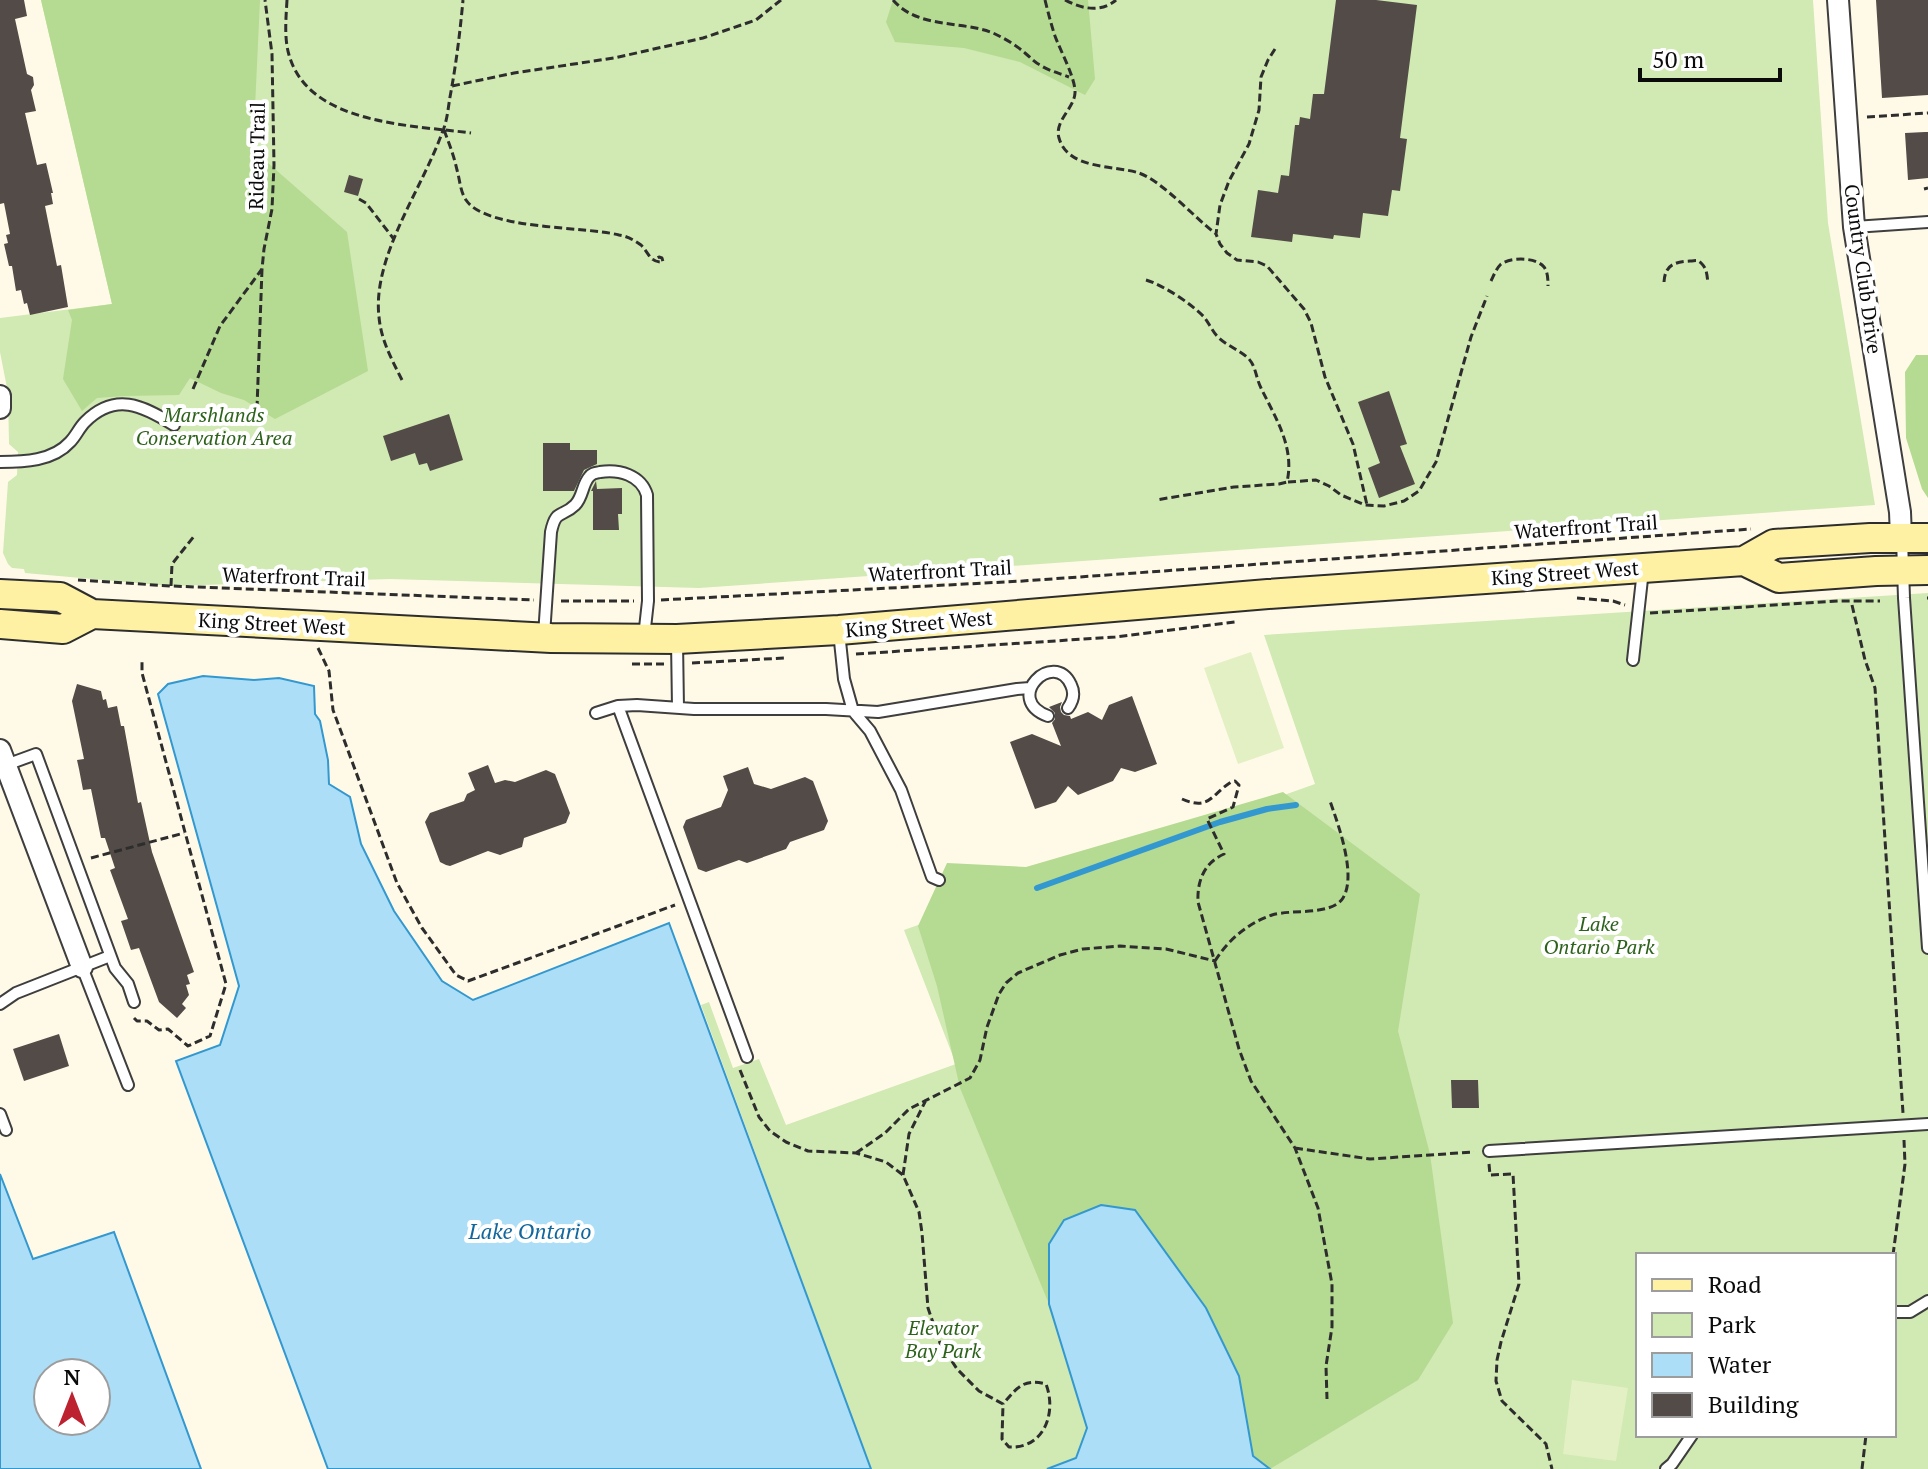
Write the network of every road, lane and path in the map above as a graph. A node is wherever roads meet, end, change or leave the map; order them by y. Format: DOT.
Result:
graph roads {
  1 [pos="265,0"];
  2 [pos="287,0"];
  3 [pos="463,0"];
  4 [pos="781,0"];
  5 [pos="893,0"];
  6 [pos="1045,0"];
  7 [pos="1065,0"];
  8 [pos="1116,0"];
  9 [pos="1838,0"];
  10 [pos="1275,49"];
  11 [pos="1071,77"];
  12 [pos="452,86"];
  13 [pos="1928,113"];
  14 [pos="1867,117"];
  15 [pos="444,130"];
  16 [pos="471,133"];
  17 [pos="359,199"];
  18 [pos="1928,222"];
  19 [pos="1854,227"];
  20 [pos="1216,234"];
  21 [pos="394,240"];
  22 [pos="653,260"];
  23 [pos="262,269"];
  24 [pos="1146,280"];
  25 [pos="1491,281"];
  26 [pos="1664,282"];
  27 [pos="1708,283"];
  28 [pos="1548,286"];
  29 [pos="1487,296"];
  30 [pos="402,380"];
  31 [pos="193,389"];
  32 [pos="0,396"];
  33 [pos="0,408"];
  34 [pos="262,421"];
  35 [pos="174,425"];
  36 [pos="0,462"];
  37 [pos="1287,482"];
  38 [pos="1156,500"];
  39 [pos="1367,505"];
  40 [pos="1759,528"];
  41 [pos="195,535"];
  42 [pos="1915,538"];
  43 [pos="1744,561"];
  44 [pos="1643,568"];
  45 [pos="1916,570"];
  46 [pos="76,580"];
  47 [pos="171,586"];
  48 [pos="0,594"];
  49 [pos="546,601"];
  50 [pos="648,601"];
  51 [pos="1852,605"];
  52 [pos="92,614"];
  53 [pos="0,624"];
  54 [pos="839,630"];
  55 [pos="544,638"];
  56 [pos="644,639"];
  57 [pos="677,639"];
  58 [pos="1633,660"];
  59 [pos="142,662"];
  60 [pos="329,671"];
  61 [pos="1030,688"];
  62 [pos="618,706"];
  63 [pos="678,708"];
  64 [pos="1068,708"];
  65 [pos="853,711"];
  66 [pos="596,713"];
  67 [pos="1048,716"];
  68 [pos="3,757"];
  69 [pos="1182,799"];
  70 [pos="1330,801"];
  71 [pos="186,833"];
  72 [pos="76,862"];
  73 [pos="939,880"];
  74 [pos="676,904"];
  75 [pos="1928,948"];
  76 [pos="110,956"];
  77 [pos="1215,961"];
  78 [pos="82,967"];
  79 [pos="0,1004"];
  80 [pos="131,1006"];
  81 [pos="742,1060"];
  82 [pos="128,1085"];
  83 [pos="926,1100"];
  84 [pos="0,1114"];
  85 [pos="1928,1124"];
  86 [pos="1904,1126"];
  87 [pos="6,1130"];
  88 [pos="1295,1148"];
  89 [pos="1489,1151"];
  90 [pos="856,1153"];
  91 [pos="903,1175"];
  92 [pos="1893,1253"];
  93 [pos="1928,1301"];
  94 [pos="1896,1312"];
  95 [pos="1327,1399"];
  96 [pos="1003,1404"];
  97 [pos="1691,1437"];
  98 [pos="1866,1437"];
  99 [pos="1552,1469"];
  100 [pos="1666,1469"];
  101 [pos="1862,1469"];
  1 -- 23 [label="path, Rideau Trail"];
  2 -- 15 [label="path"];
  3 -- 12 [label="path"];
  4 -- 12 [label="path"];
  5 -- 11 [label="path"];
  6 -- 11 [label="path"];
  7 -- 8 [label="path"];
  9 -- 19 [label="street, Country Club Drive"];
  10 -- 20 [label="path"];
  11 -- 20 [label="path"];
  12 -- 15 [label="path"];
  13 -- 14 [label="path"];
  15 -- 16 [label="path"];
  15 -- 21 [label="path"];
  15 -- 22 [label="path"];
  17 -- 21 [label="path"];
  18 -- 19 [label="lane"];
  19 -- 42 [label="street, Country Club Drive"];
  20 -- 39 [label="path"];
  21 -- 30 [label="path"];
  23 -- 31 [label="path, Rideau Trail"];
  23 -- 34 [label="path"];
  24 -- 37 [label="path"];
  25 -- 28 [label="path"];
  26 -- 27 [label="path"];
  29 -- 39 [label="path"];
  32 -- 33 [label="street"];
  35 -- 36 [label="lane"];
  37 -- 38 [label="path"];
  37 -- 39 [label="path"];
  40 -- 50 [label="path, Waterfront Trail"];
  41 -- 47 [label="path"];
  42 -- 43 [label="main road, King Street West"];
  42 -- 45 [label="lane"];
  43 -- 44 [label="main road, King Street West"];
  43 -- 45 [label="main road, King Street West"];
  44 -- 54 [label="main road, King Street West"];
  44 -- 58 [label="lane"];
  45 -- 75 [label="lane"];
  46 -- 47 [label="path, Waterfront Trail"];
  47 -- 49 [label="path, Waterfront Trail"];
  48 -- 52 [label="main road, King Street West"];
  49 -- 50 [label="path, Waterfront Trail"];
  49 -- 50 [label="lane"];
  49 -- 55 [label="lane"];
  50 -- 56 [label="lane"];
  51 -- 86 [label="path"];
  52 -- 53 [label="main road, King Street West"];
  52 -- 55 [label="main road, King Street West"];
  54 -- 57 [label="main road, King Street West"];
  54 -- 65 [label="lane"];
  55 -- 56 [label="main road, King Street West"];
  56 -- 57 [label="main road, King Street West"];
  57 -- 63 [label="lane"];
  59 -- 71 [label="path"];
  60 -- 74 [label="path"];
  61 -- 64 [label="lane"];
  61 -- 65 [label="lane"];
  61 -- 67 [label="lane"];
  62 -- 63 [label="lane"];
  62 -- 66 [label="lane"];
  62 -- 81 [label="lane"];
  63 -- 65 [label="lane"];
  65 -- 73 [label="lane"];
  68 -- 72 [label="lane"];
  68 -- 78 [label="street"];
  69 -- 77 [label="path"];
  70 -- 77 [label="path"];
  71 -- 72 [label="path"];
  71 -- 80 [label="path"];
  72 -- 76 [label="lane"];
  76 -- 78 [label="lane"];
  76 -- 80 [label="lane"];
  77 -- 83 [label="path"];
  77 -- 88 [label="path"];
  78 -- 79 [label="lane"];
  78 -- 82 [label="lane"];
  81 -- 90 [label="path"];
  83 -- 90 [label="path"];
  83 -- 91 [label="path"];
  84 -- 87 [label="lane"];
  85 -- 86 [label="lane"];
  86 -- 89 [label="lane"];
  86 -- 92 [label="path"];
  88 -- 89 [label="path"];
  88 -- 95 [label="path"];
  89 -- 99 [label="path"];
  90 -- 91 [label="path"];
  91 -- 96 [label="path"];
  93 -- 94 [label="lane"];
  96 -- 96 [label="path"];
  97 -- 100 [label="lane"];
  98 -- 101 [label="path"];
}
